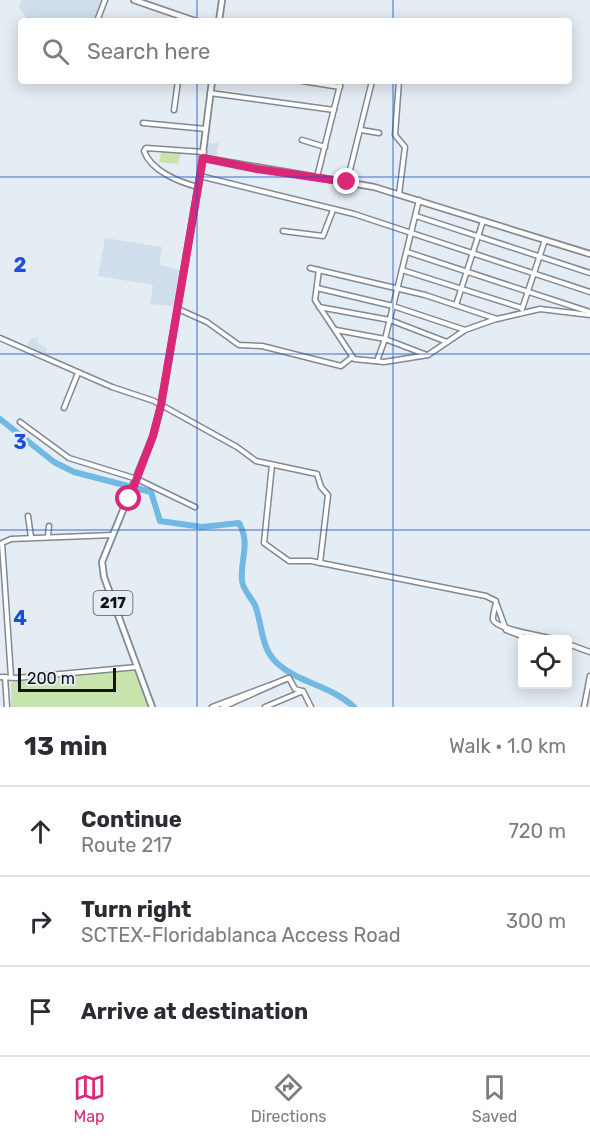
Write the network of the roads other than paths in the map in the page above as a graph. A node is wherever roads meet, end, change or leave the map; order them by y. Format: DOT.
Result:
graph roads {
  1 [pos="105,0"];
  2 [pos="134,0"];
  3 [pos="222,0"];
  4 [pos="98,18"];
  5 [pos="186,18"];
  6 [pos="219,18"];
  7 [pos="178,84"];
  8 [pos="212,84"];
  9 [pos="321,84"];
  10 [pos="340,84"];
  11 [pos="371,84"];
  12 [pos="399,84"];
  13 [pos="340,87"];
  14 [pos="210,93"];
  15 [pos="174,110"];
  16 [pos="334,110"];
  17 [pos="143,123"];
  18 [pos="207,129"];
  19 [pos="361,130"];
  20 [pos="379,133"];
  21 [pos="302,140"];
  22 [pos="325,147"];
  23 [pos="204,152"];
  24 [pos="203,158"];
  25 [pos="200,176"];
  26 [pos="317,177"];
  27 [pos="347,182"];
  28 [pos="198,187"];
  29 [pos="399,194"];
  30 [pos="419,200"];
  31 [pos="333,210"];
  32 [pos="416,216"];
  33 [pos="483,220"];
  34 [pos="283,231"];
  35 [pos="411,234"];
  36 [pos="477,238"];
  37 [pos="545,240"];
  38 [pos="407,252"];
  39 [pos="472,253"];
  40 [pos="590,254"];
  41 [pos="540,257"];
  42 [pos="310,268"];
  43 [pos="319,270"];
  44 [pos="402,270"];
  45 [pos="466,270"];
  46 [pos="590,273"];
  47 [pos="534,274"];
  48 [pos="317,288"];
  49 [pos="397,288"];
  50 [pos="462,288"];
  51 [pos="528,291"];
  52 [pos="590,292"];
  53 [pos="456,305"];
  54 [pos="393,306"];
  55 [pos="318,307"];
  56 [pos="522,308"];
  57 [pos="178,309"];
  58 [pos="590,314"];
  59 [pos="520,315"];
  60 [pos="497,319"];
  61 [pos="390,320"];
  62 [pos="335,329"];
  63 [pos="465,330"];
  64 [pos="0,338"];
  65 [pos="385,339"];
  66 [pos="448,342"];
  67 [pos="428,355"];
  68 [pos="351,358"];
  69 [pos="377,361"];
  70 [pos="78,373"];
  71 [pos="161,405"];
  72 [pos="64,408"];
  73 [pos="20,422"];
  74 [pos="272,465"];
  75 [pos="136,481"];
  76 [pos="195,507"];
  77 [pos="28,516"];
  78 [pos="49,526"];
  79 [pos="113,535"];
  80 [pos="48,536"];
  81 [pos="31,537"];
  82 [pos="320,562"];
  83 [pos="496,601"];
  84 [pos="504,626"];
  85 [pos="520,635"];
  86 [pos="535,635"];
  87 [pos="572,647"];
  88 [pos="590,652"];
  89 [pos="137,668"];
  90 [pos="590,675"];
  91 [pos="3,677"];
  92 [pos="11,677"];
  93 [pos="303,692"];
  94 [pos="239,698"];
  95 [pos="308,706"];
  96 [pos="7,707"];
  97 [pos="152,707"];
  98 [pos="212,707"];
  99 [pos="223,707"];
  100 [pos="243,707"];
  101 [pos="265,707"];
  102 [pos="584,707"];
  1 -- 4 [label="street"];
  2 -- 5 [label="main road"];
  3 -- 6 [label="main road"];
  7 -- 15 [label="street"];
  8 -- 14 [label="main road, 217"];
  9 -- 13 [label="street"];
  10 -- 13 [label="street"];
  11 -- 19 [label="street"];
  12 -- 29 [label="street"];
  13 -- 16 [label="street"];
  14 -- 16 [label="street"];
  14 -- 18 [label="main road, 217"];
  16 -- 22 [label="street"];
  17 -- 18 [label="street"];
  18 -- 23 [label="main road, 217"];
  19 -- 20 [label="street"];
  19 -- 27 [label="street"];
  21 -- 22 [label="street"];
  22 -- 26 [label="street"];
  23 -- 24 [label="main road, 217"];
  23 -- 28 [label="street"];
  24 -- 25 [label="main road, 217"];
  24 -- 26 [label="main road"];
  25 -- 28 [label="main road, 217"];
  25 -- 31 [label="street"];
  26 -- 27 [label="main road"];
  27 -- 29 [label="main road"];
  28 -- 57 [label="main road, 217"];
  29 -- 30 [label="main road"];
  30 -- 32 [label="street"];
  30 -- 33 [label="main road"];
  31 -- 34 [label="street"];
  31 -- 35 [label="street"];
  32 -- 35 [label="street"];
  32 -- 36 [label="street"];
  33 -- 36 [label="street"];
  33 -- 37 [label="main road"];
  35 -- 38 [label="street"];
  35 -- 39 [label="street"];
  36 -- 39 [label="street"];
  36 -- 41 [label="street"];
  37 -- 40 [label="main road"];
  37 -- 41 [label="street"];
  38 -- 44 [label="street"];
  38 -- 45 [label="street"];
  39 -- 45 [label="street"];
  39 -- 47 [label="street"];
  41 -- 46 [label="street"];
  41 -- 47 [label="street"];
  42 -- 43 [label="street"];
  43 -- 48 [label="street"];
  43 -- 49 [label="street"];
  44 -- 49 [label="street"];
  44 -- 50 [label="street"];
  45 -- 50 [label="street"];
  45 -- 51 [label="street"];
  47 -- 51 [label="street"];
  47 -- 52 [label="street"];
  48 -- 54 [label="street"];
  48 -- 55 [label="street"];
  49 -- 53 [label="street"];
  49 -- 54 [label="street"];
  50 -- 53 [label="street"];
  50 -- 56 [label="street"];
  51 -- 56 [label="street"];
  51 -- 58 [label="street"];
  53 -- 60 [label="street"];
  54 -- 61 [label="street"];
  54 -- 63 [label="street"];
  55 -- 61 [label="street"];
  55 -- 62 [label="street"];
  56 -- 59 [label="street"];
  57 -- 68 [label="street"];
  57 -- 71 [label="main road, 217"];
  58 -- 59 [label="street"];
  59 -- 60 [label="street"];
  60 -- 63 [label="street"];
  61 -- 65 [label="street"];
  61 -- 66 [label="street"];
  62 -- 65 [label="street"];
  62 -- 68 [label="street"];
  63 -- 66 [label="street"];
  64 -- 70 [label="street"];
  65 -- 67 [label="street"];
  65 -- 69 [label="street"];
  66 -- 67 [label="street"];
  67 -- 69 [label="street"];
  68 -- 69 [label="street"];
  70 -- 71 [label="street"];
  70 -- 72 [label="street"];
  71 -- 74 [label="street"];
  71 -- 75 [label="main road, 217"];
  73 -- 75 [label="street"];
  74 -- 82 [label="street"];
  74 -- 82 [label="street"];
  75 -- 76 [label="street"];
  75 -- 79 [label="main road, 217"];
  77 -- 81 [label="street"];
  78 -- 80 [label="street"];
  79 -- 80 [label="street"];
  79 -- 89 [label="main road, 217"];
  80 -- 81 [label="street"];
  81 -- 92 [label="street"];
  82 -- 83 [label="street"];
  83 -- 84 [label="street"];
  83 -- 84 [label="street"];
  84 -- 85 [label="street"];
  84 -- 86 [label="street"];
  87 -- 88 [label="street"];
  89 -- 92 [label="street"];
  89 -- 97 [label="main road, 217"];
  90 -- 102 [label="street"];
  91 -- 92 [label="street"];
  91 -- 96 [label="street"];
  93 -- 94 [label="street"];
  93 -- 95 [label="street"];
  93 -- 101 [label="street"];
  94 -- 98 [label="street"];
  94 -- 99 [label="street"];
  94 -- 100 [label="street"];
}
